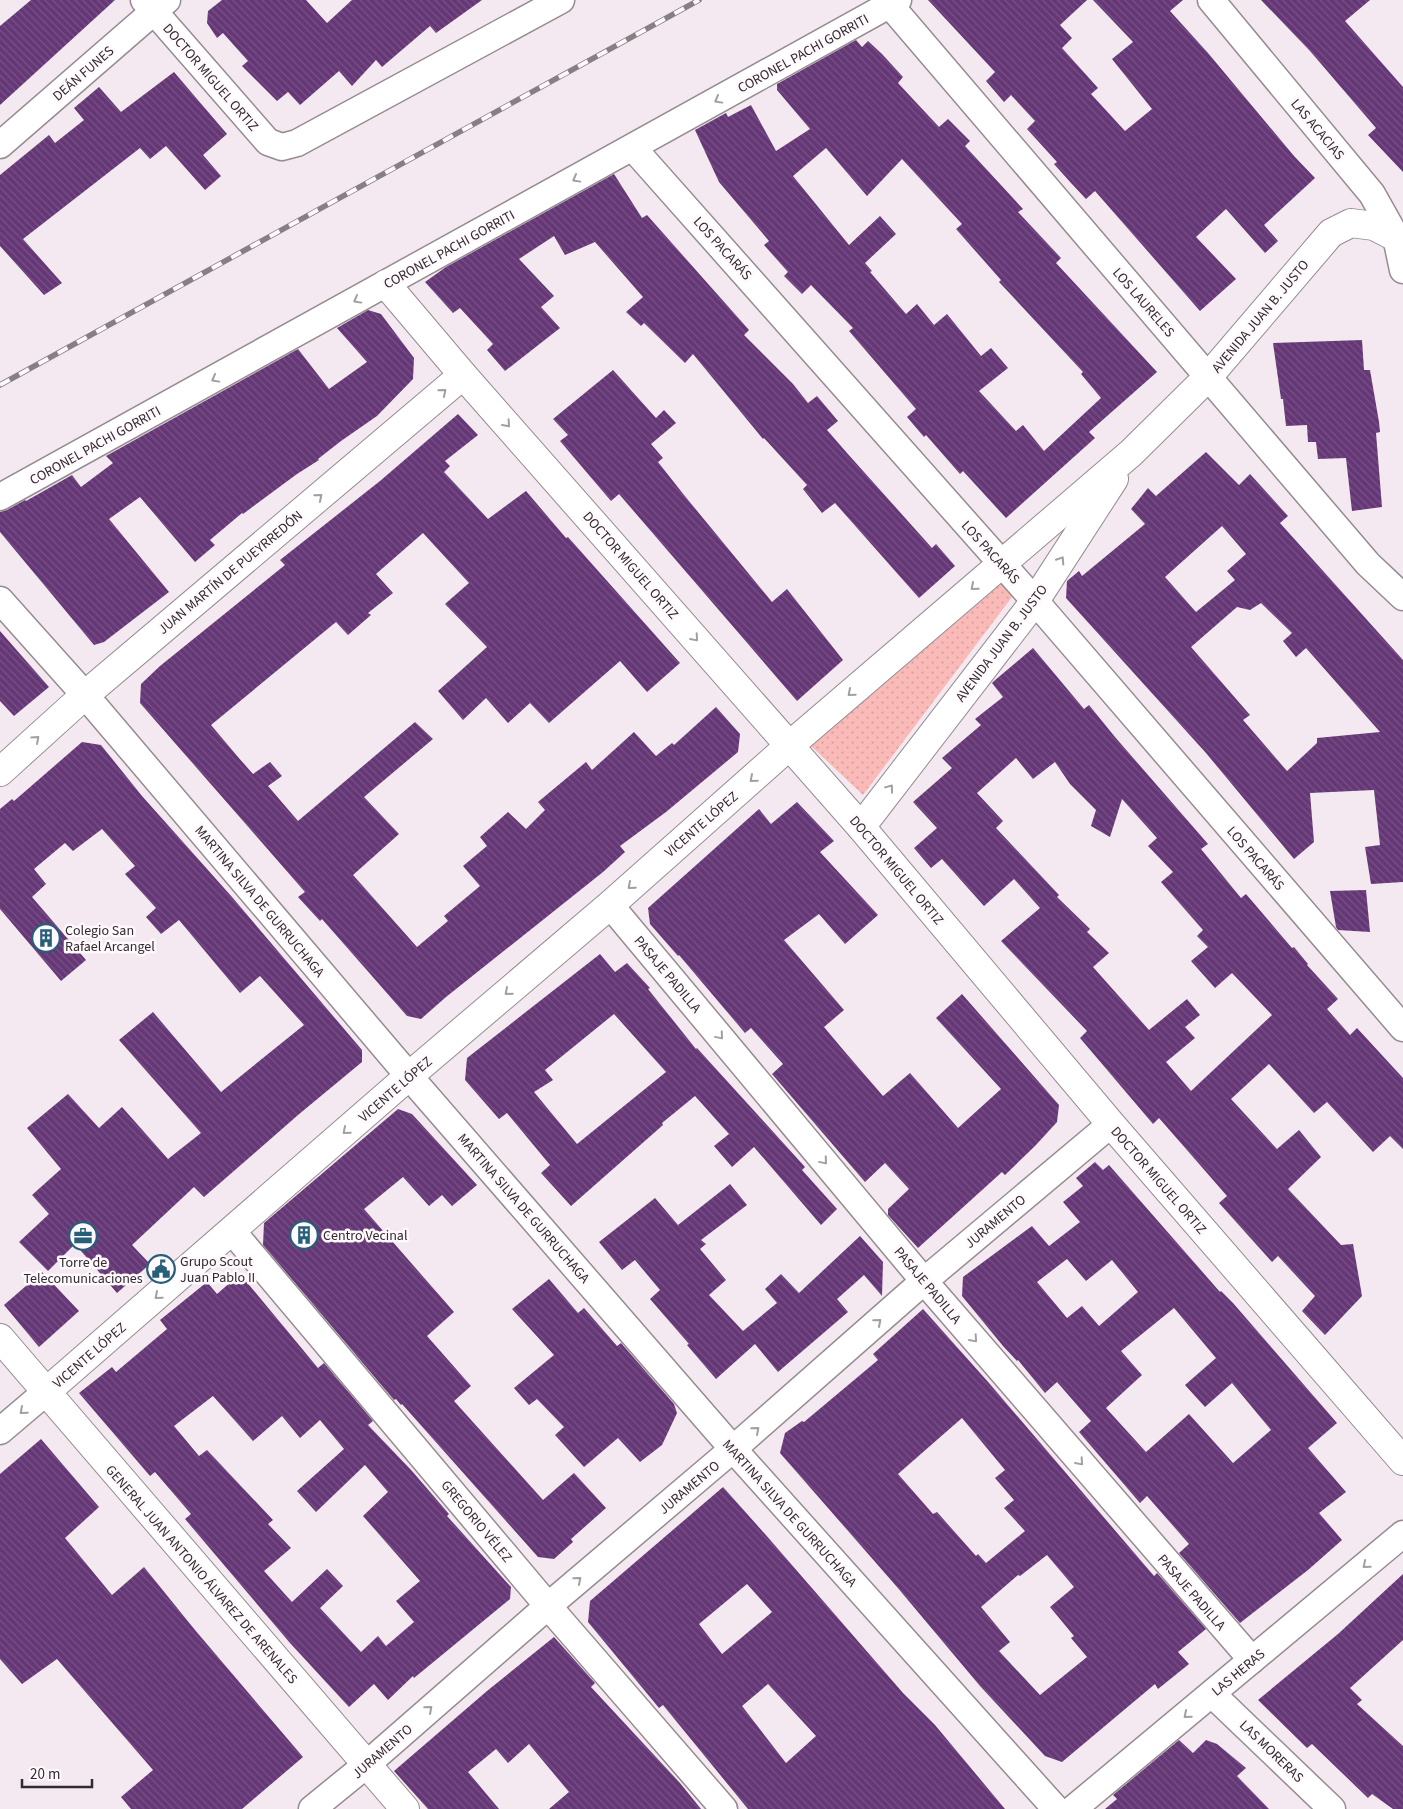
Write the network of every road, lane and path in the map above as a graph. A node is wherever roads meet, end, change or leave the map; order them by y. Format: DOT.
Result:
graph roads {
  1 [pos="560,0"];
  2 [pos="1210,0"];
  3 [pos="894,2"];
  4 [pos="155,4"];
  5 [pos="0,145"];
  6 [pos="633,148"];
  7 [pos="1400,239"];
  8 [pos="1403,270"];
  9 [pos="386,284"];
  10 [pos="463,375"];
  11 [pos="1208,377"];
  12 [pos="1131,453"];
  13 [pos="0,497"];
  14 [pos="1001,563"];
  15 [pos="1403,597"];
  16 [pos="0,600"];
  17 [pos="1034,600"];
  18 [pos="85,695"];
  19 [pos="789,746"];
  20 [pos="0,772"];
  21 [pos="861,827"];
  22 [pos="610,905"];
  23 [pos="1403,1028"];
  24 [pos="409,1076"];
  25 [pos="1111,1124"];
  26 [pos="232,1231"];
  27 [pos="924,1281"];
  28 [pos="0,1338"];
  29 [pos="46,1392"];
  30 [pos="0,1431"];
  31 [pos="733,1449"];
  32 [pos="1403,1461"];
  33 [pos="1403,1534"];
  34 [pos="548,1606"];
  35 [pos="1252,1660"];
  36 [pos="1212,1694"];
  37 [pos="366,1765"];
  38 [pos="312,1809"];
  39 [pos="405,1809"];
  40 [pos="724,1809"];
  41 [pos="1056,1809"];
  42 [pos="1073,1809"];
  43 [pos="1332,1809"];
  1 -- 4 [label="street, DOCTOR MIGUEL ORTIZ"];
  2 -- 7 [label="street, LAS ACACIAS"];
  3 -- 6 [label="street, CORONEL PACHI GORRITI, one-way"];
  3 -- 11 [label="street, LOS LAURELES"];
  4 -- 5 [label="street, DEÁN FUNES"];
  6 -- 9 [label="street, CORONEL PACHI GORRITI, one-way"];
  6 -- 14 [label="street, LOS PACARÁS"];
  7 -- 8 [label="street, LAS ACACIAS"];
  7 -- 11 [label="street, AVENIDA JUAN B. JUSTO"];
  9 -- 10 [label="street, DOCTOR MIGUEL ORTIZ"];
  9 -- 13 [label="street, CORONEL PACHI GORRITI, one-way"];
  18 -- 10 [label="street, JUAN MARTÍN DE PUEYRREDÓN, one-way"];
  10 -- 19 [label="street, DOCTOR MIGUEL ORTIZ, one-way"];
  11 -- 12 [label="street, AVENIDA JUAN B. JUSTO"];
  11 -- 15 [label="street, LOS LAURELES"];
  12 -- 14 [label="street, AVENIDA JUAN B. JUSTO"];
  17 -- 12 [label="street, AVENIDA JUAN B. JUSTO, one-way"];
  14 -- 17 [label="street, LOS PACARÁS"];
  14 -- 19 [label="street, AVENIDA JUAN B. JUSTO, one-way"];
  16 -- 18 [label="street, MARTINA SILVA DE GURRUCHAGA"];
  21 -- 17 [label="street, AVENIDA JUAN B. JUSTO, one-way"];
  17 -- 23 [label="street, LOS PACARÁS"];
  20 -- 18 [label="street, JUAN MARTÍN DE PUEYRREDÓN, one-way"];
  18 -- 24 [label="street, MARTINA SILVA DE GURRUCHAGA"];
  19 -- 21 [label="street, DOCTOR MIGUEL ORTIZ"];
  19 -- 22 [label="street, VICENTE LÓPEZ, one-way"];
  21 -- 25 [label="street, DOCTOR MIGUEL ORTIZ"];
  22 -- 24 [label="street, VICENTE LÓPEZ, one-way"];
  22 -- 27 [label="street, PASAJE PADILLA, one-way"];
  24 -- 26 [label="street, VICENTE LÓPEZ, one-way"];
  24 -- 31 [label="street, MARTINA SILVA DE GURRUCHAGA"];
  25 -- 27 [label="street, JURAMENTO"];
  25 -- 32 [label="street, DOCTOR MIGUEL ORTIZ"];
  26 -- 29 [label="street, VICENTE LÓPEZ, one-way"];
  26 -- 34 [label="street, GREGORIO VÉLEZ"];
  31 -- 27 [label="street, JURAMENTO, one-way"];
  27 -- 35 [label="street, PASAJE PADILLA, one-way"];
  28 -- 29 [label="street, GENERAL JUAN ANTONIO ÁLVAREZ DE ARENALES"];
  29 -- 30 [label="street, VICENTE LÓPEZ, one-way"];
  29 -- 37 [label="street, GENERAL JUAN ANTONIO ÁLVAREZ DE ARENALES"];
  34 -- 31 [label="street, JURAMENTO, one-way"];
  31 -- 41 [label="street, MARTINA SILVA DE GURRUCHAGA"];
  33 -- 35 [label="street, LAS HERAS, one-way"];
  37 -- 34 [label="street, JURAMENTO, one-way"];
  34 -- 40 [label="street, GREGORIO VÉLEZ"];
  35 -- 36 [label="street, LAS HERAS"];
  36 -- 42 [label="street, LAS HERAS, one-way"];
  36 -- 43 [label="street, LAS MORERAS"];
  37 -- 38 [label="street, JURAMENTO"];
  37 -- 39 [label="street, GENERAL JUAN ANTONIO ÁLVAREZ DE ARENALES"];
}
